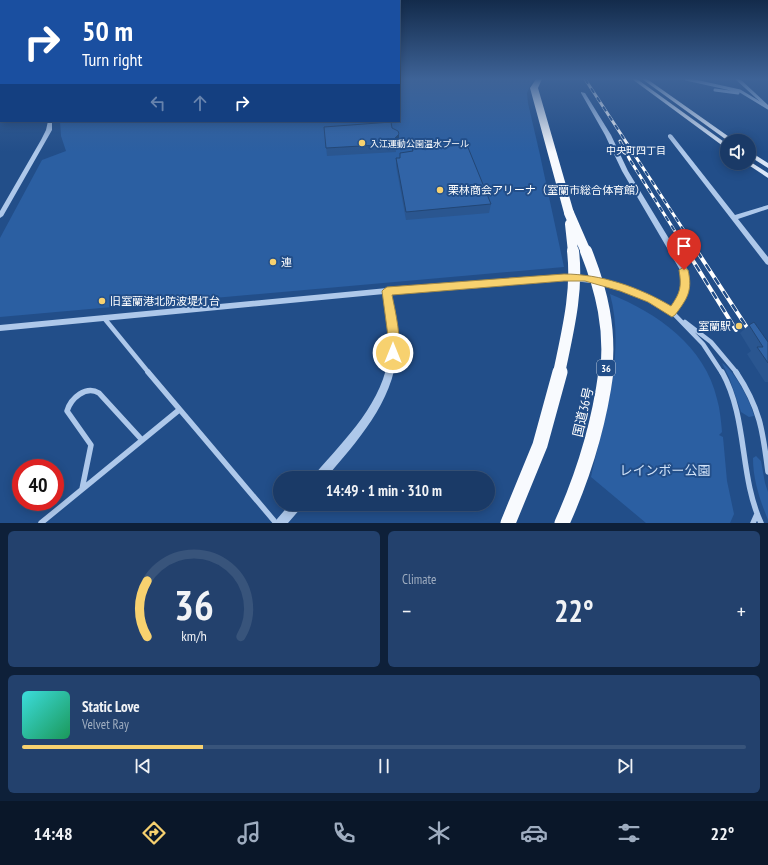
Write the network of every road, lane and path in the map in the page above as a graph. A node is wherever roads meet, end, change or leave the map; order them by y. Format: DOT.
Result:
graph roads {
  1 [pos="539,103"];
  2 [pos="589,103"];
  3 [pos="667,103"];
  4 [pos="679,103"];
  5 [pos="50,122"];
  6 [pos="722,134"];
  7 [pos="670,136"];
  8 [pos="720,142"];
  9 [pos="756,158"];
  10 [pos="768,166"];
  11 [pos="756,168"];
  12 [pos="768,176"];
  13 [pos="768,207"];
  14 [pos="569,214"];
  15 [pos="0,216"];
  16 [pos="734,218"];
  17 [pos="768,262"];
  18 [pos="387,291"];
  19 [pos="672,312"];
  20 [pos="104,318"];
  21 [pos="0,328"];
  22 [pos="179,410"];
  23 [pos="765,429"];
  24 [pos="142,440"];
  25 [pos="767,458"];
  26 [pos="325,471"];
  27 [pos="768,472"];
  28 [pos="82,489"];
  29 [pos="291,511"];
  30 [pos="757,514"];
  31 [pos="40,523"];
  32 [pos="276,523"];
  33 [pos="282,523"];
  34 [pos="508,523"];
  35 [pos="562,523"];
  36 [pos="753,523"];
  37 [pos="761,523"];
  1 -- 14 [label="highway, 国道36号 / 36"];
  2 -- 19 [label="street"];
  3 -- 8 [label="main road"];
  4 -- 6 [label="main road"];
  5 -- 15 [label="street"];
  7 -- 16 [label="street"];
  9 -- 10 [label="main road"];
  11 -- 12 [label="main road"];
  13 -- 16 [label="street"];
  14 -- 34 [label="highway, 国道36号 / 36, bridge"];
  14 -- 35 [label="highway, 国道36号 / 36, bridge"];
  16 -- 17 [label="street"];
  18 -- 19 [label="street"];
  18 -- 20 [label="street"];
  18 -- 26 [label="street"];
  19 -- 23 [label="street"];
  19 -- 30 [label="street"];
  20 -- 21 [label="street"];
  20 -- 22 [label="street"];
  22 -- 24 [label="street"];
  22 -- 32 [label="street"];
  23 -- 25 [label="street"];
  24 -- 28 [label="street"];
  24 -- 28 [label="street"];
  25 -- 27 [label="street"];
  28 -- 31 [label="street"];
  29 -- 33 [label="street"];
  30 -- 36 [label="street"];
  30 -- 37 [label="street"];
}
